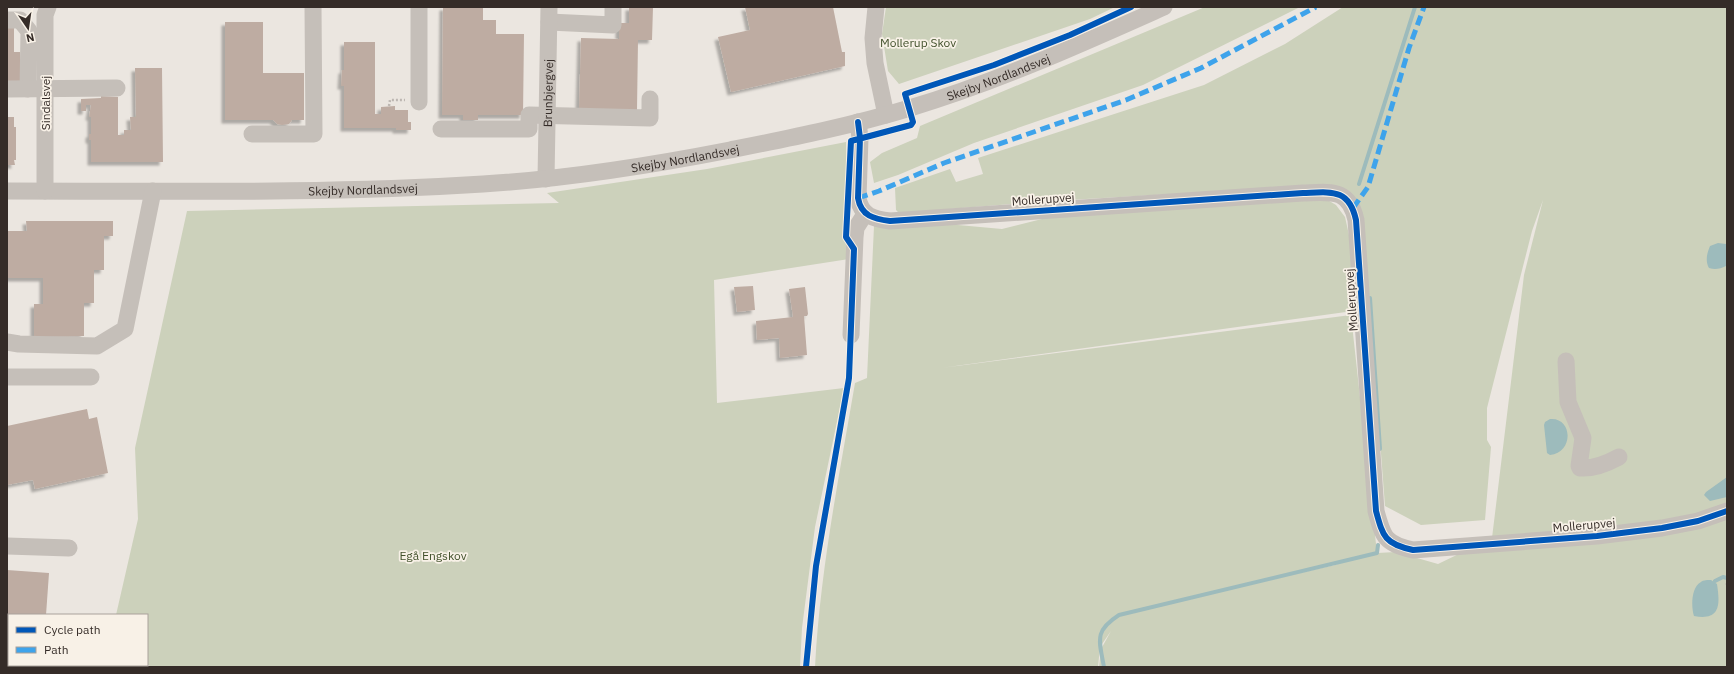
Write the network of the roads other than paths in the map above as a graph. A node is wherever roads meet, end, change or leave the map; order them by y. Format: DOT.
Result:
graph roads {
  1 [pos="313,7"];
  2 [pos="419,7"];
  3 [pos="613,7"];
  4 [pos="876,7"];
  5 [pos="1164,7"];
  6 [pos="44,10"];
  7 [pos="549,15"];
  8 [pos="7,20"];
  9 [pos="26,27"];
  10 [pos="7,88"];
  11 [pos="117,88"];
  12 [pos="28,89"];
  13 [pos="45,89"];
  14 [pos="650,99"];
  15 [pos="419,101"];
  16 [pos="547,115"];
  17 [pos="886,115"];
  18 [pos="858,122"];
  19 [pos="441,130"];
  20 [pos="252,134"];
  21 [pos="546,179"];
  22 [pos="7,191"];
  23 [pos="46,191"];
  24 [pos="153,191"];
  25 [pos="865,214"];
  26 [pos="851,335"];
  27 [pos="7,342"];
  28 [pos="1566,361"];
  29 [pos="7,377"];
  30 [pos="91,377"];
  31 [pos="1619,457"];
  32 [pos="1727,511"];
  33 [pos="7,546"];
  34 [pos="69,548"];
  1 -- 20 [label="street"];
  2 -- 15 [label="street"];
  3 -- 7 [label="street"];
  4 -- 17 [label="street"];
  5 -- 17 [label="street, Skejby Nordlandsvej"];
  6 -- 9 [label="street"];
  6 -- 13 [label="street, Sindalsvej"];
  7 -- 16 [label="street, Brunbjergvej"];
  8 -- 9 [label="street"];
  9 -- 12 [label="street"];
  10 -- 12 [label="street"];
  11 -- 13 [label="street"];
  12 -- 13 [label="street"];
  13 -- 23 [label="street, Sindalsvej"];
  14 -- 16 [label="street"];
  16 -- 19 [label="street"];
  16 -- 21 [label="street, Brunbjergvej"];
  17 -- 18 [label="street, Skejby Nordlandsvej"];
  18 -- 21 [label="street, Skejby Nordlandsvej"];
  18 -- 25 [label="street"];
  21 -- 24 [label="street, Skejby Nordlandsvej"];
  22 -- 23 [label="street"];
  23 -- 24 [label="street"];
  24 -- 27 [label="street"];
  25 -- 26 [label="street"];
  25 -- 32 [label="street, Mollerupvej"];
  28 -- 31 [label="street"];
  29 -- 30 [label="street"];
  33 -- 34 [label="street"];
}
